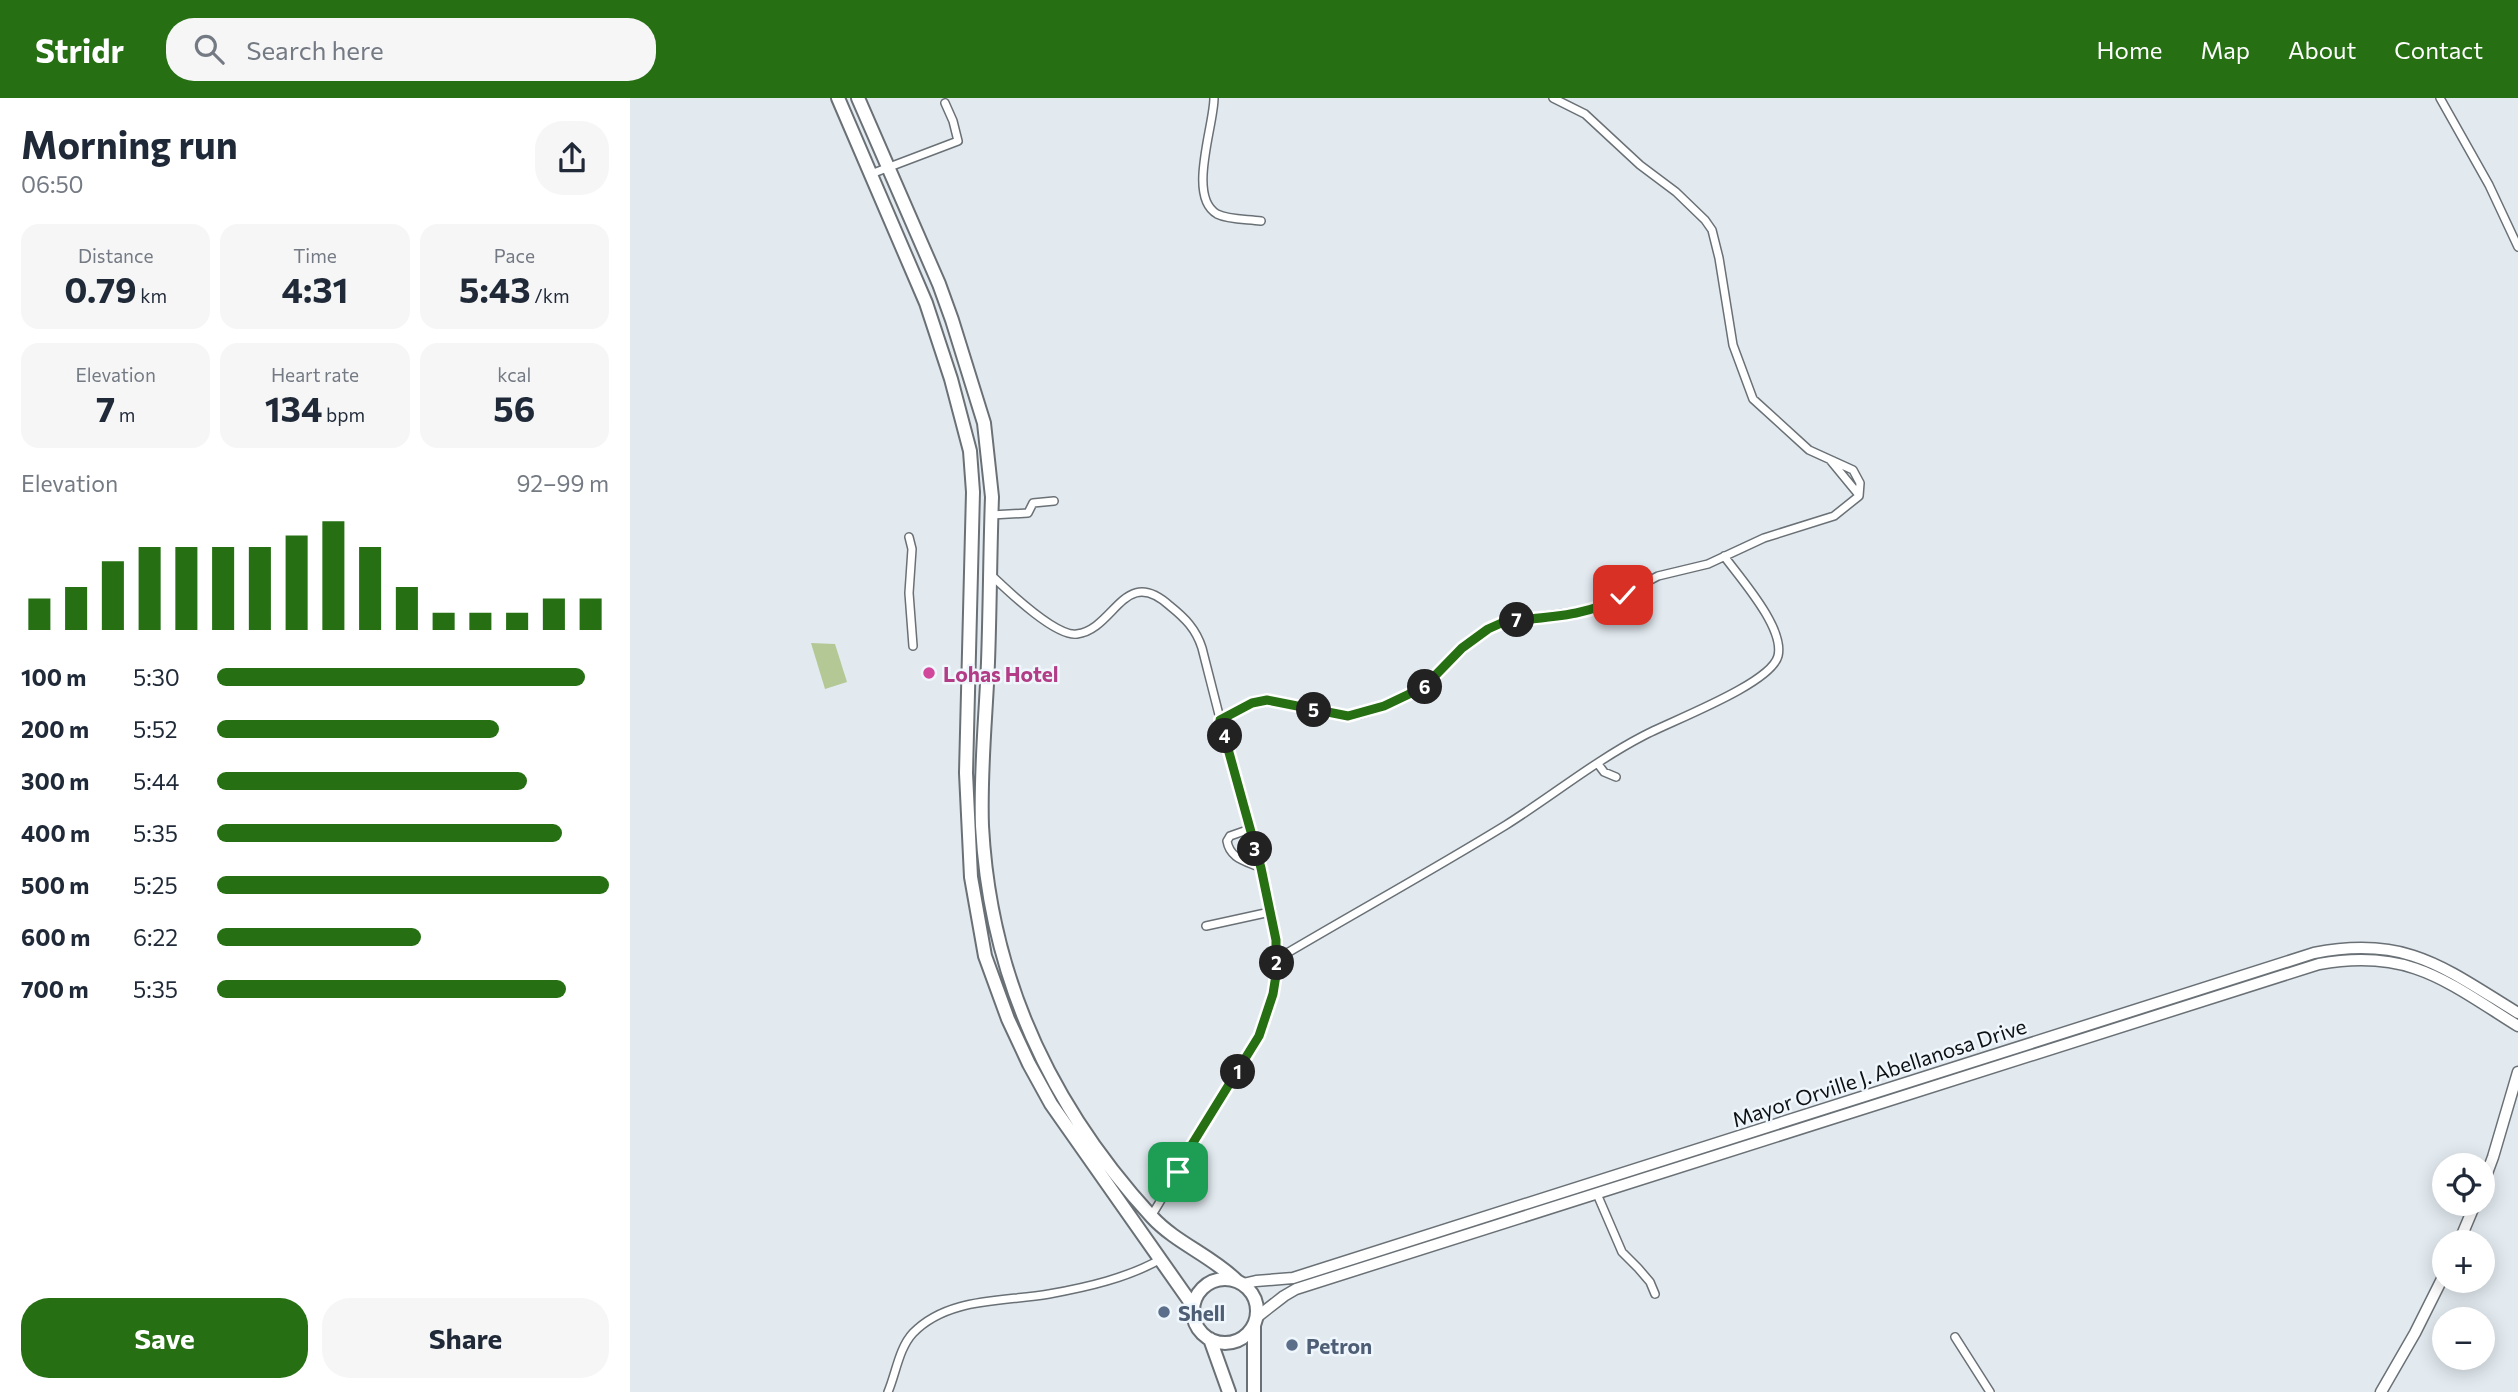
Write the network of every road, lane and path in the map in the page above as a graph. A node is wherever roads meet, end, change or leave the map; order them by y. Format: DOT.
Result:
graph roads {
  1 [pos="838,98"];
  2 [pos="858,98"];
  3 [pos="1214,98"];
  4 [pos="1553,98"];
  5 [pos="2440,98"];
  6 [pos="945,103"];
  7 [pos="889,167"];
  8 [pos="872,174"];
  9 [pos="1261,221"];
  10 [pos="2518,247"];
  11 [pos="988,446"];
  12 [pos="970,451"];
  13 [pos="1054,501"];
  14 [pos="991,515"];
  15 [pos="909,537"];
  16 [pos="1724,556"];
  17 [pos="989,574"];
  18 [pos="913,646"];
  19 [pos="1220,720"];
  20 [pos="1598,764"];
  21 [pos="1616,777"];
  22 [pos="1250,829"];
  23 [pos="1261,868"];
  24 [pos="1270,912"];
  25 [pos="1206,926"];
  26 [pos="1277,959"];
  27 [pos="2428,960"];
  28 [pos="2424,971"];
  29 [pos="2518,1013"];
  30 [pos="2518,1026"];
  31 [pos="1042,1058"];
  32 [pos="1029,1064"];
  33 [pos="2518,1072"];
  34 [pos="2494,1153"];
  35 [pos="1122,1179"];
  36 [pos="1110,1190"];
  37 [pos="1597,1194"];
  38 [pos="1152,1216"];
  39 [pos="1161,1259"];
  40 [pos="1240,1282"];
  41 [pos="2435,1293"];
  42 [pos="1655,1294"];
  43 [pos="1193,1306"];
  44 [pos="1256,1321"];
  45 [pos="1955,1337"];
  46 [pos="1210,1339"];
  47 [pos="888,1392"];
  48 [pos="1228,1392"];
  49 [pos="1254,1392"];
  50 [pos="1990,1392"];
  51 [pos="2381,1392"];
  1 -- 8 [label="highway"];
  2 -- 7 [label="highway"];
  3 -- 9 [label="street"];
  4 -- 16 [label="street"];
  5 -- 10 [label="street"];
  6 -- 7 [label="street"];
  7 -- 8 [label="street"];
  7 -- 11 [label="highway"];
  8 -- 12 [label="highway"];
  11 -- 12 [label="highway"];
  11 -- 14 [label="highway"];
  12 -- 32 [label="highway"];
  13 -- 14 [label="street"];
  14 -- 17 [label="highway"];
  15 -- 18 [label="street"];
  16 -- 19 [label="street"];
  16 -- 20 [label="street"];
  17 -- 19 [label="street"];
  17 -- 31 [label="highway"];
  19 -- 22 [label="street"];
  20 -- 21 [label="street"];
  20 -- 26 [label="street"];
  22 -- 23 [label="street"];
  22 -- 23 [label="street"];
  23 -- 24 [label="street"];
  24 -- 25 [label="street"];
  24 -- 26 [label="street"];
  26 -- 38 [label="street"];
  27 -- 28 [label="main road"];
  27 -- 29 [label="main road, Mayor Orville J. Abellanosa Drive"];
  27 -- 40 [label="main road, Mayor Orville J. Abellanosa Drive"];
  28 -- 30 [label="main road, Mayor Orville J. Abellanosa Drive"];
  28 -- 37 [label="main road, Mayor Orville J. Abellanosa Drive"];
  31 -- 32 [label="highway"];
  31 -- 35 [label="highway"];
  32 -- 36 [label="highway"];
  33 -- 34 [label="main road"];
  35 -- 36 [label="highway"];
  35 -- 38 [label="highway"];
  36 -- 39 [label="highway"];
  37 -- 42 [label="street"];
  37 -- 44 [label="main road, Mayor Orville J. Abellanosa Drive"];
  38 -- 40 [label="highway"];
  39 -- 43 [label="highway"];
  39 -- 47 [label="street"];
  40 -- 43 [label="highway"];
  40 -- 44 [label="highway"];
  41 -- 51 [label="main road"];
  43 -- 46 [label="highway"];
  44 -- 46 [label="highway"];
  44 -- 49 [label="highway"];
  45 -- 50 [label="street"];
  46 -- 48 [label="highway"];
}
